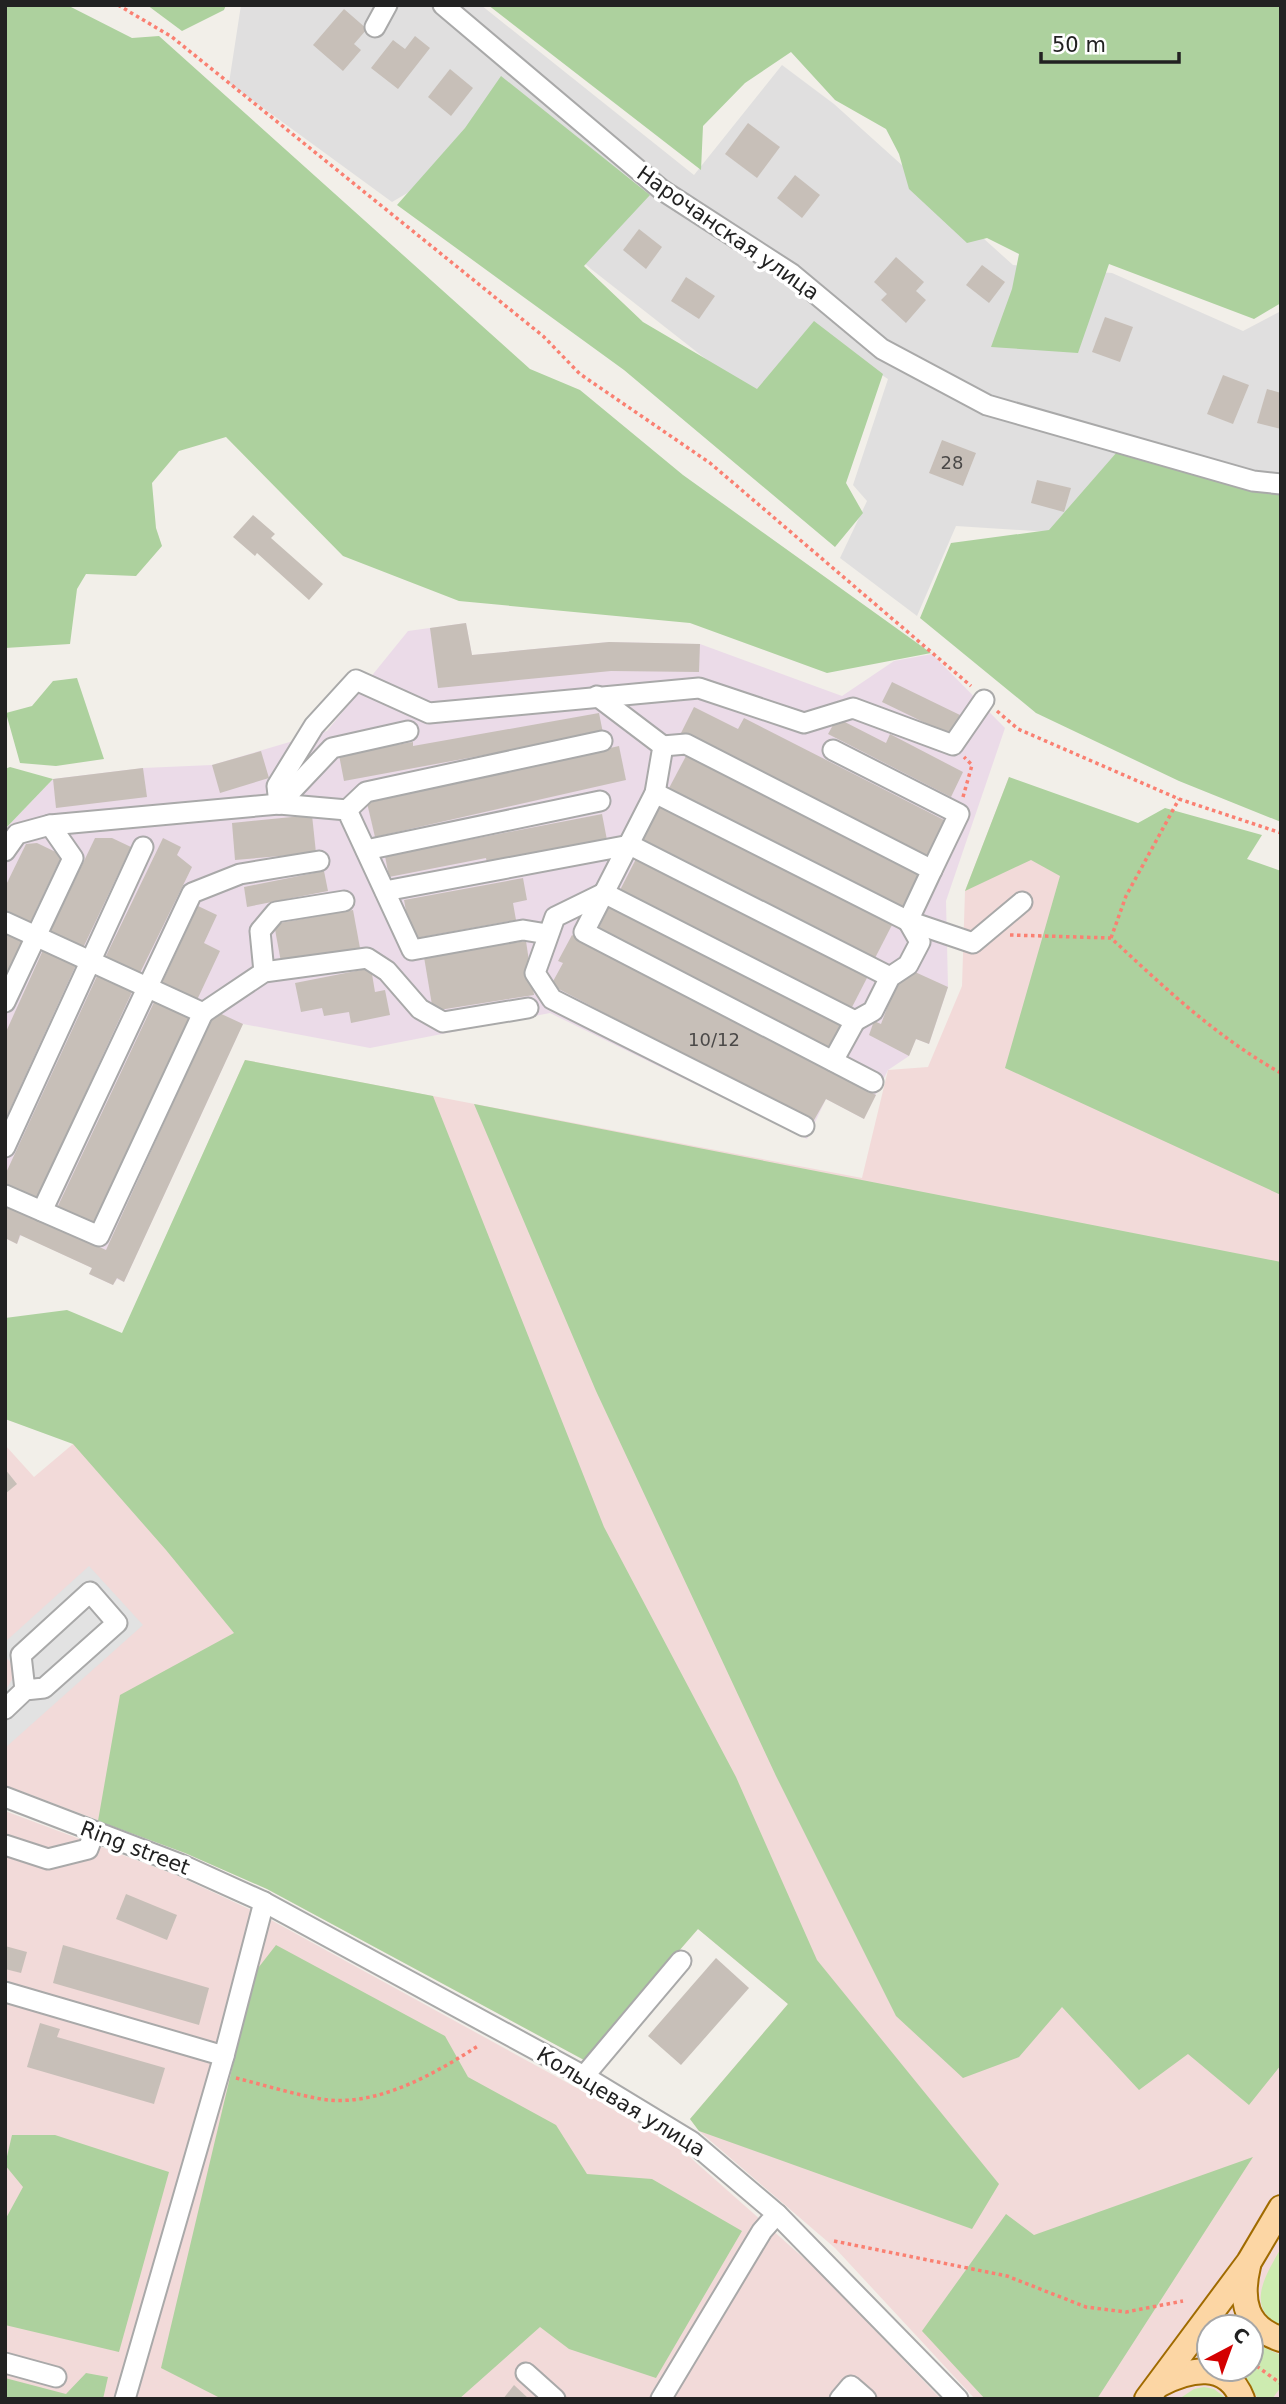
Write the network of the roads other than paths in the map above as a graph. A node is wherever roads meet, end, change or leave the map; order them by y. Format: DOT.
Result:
graph roads {
  1 [pos="387,5"];
  2 [pos="443,5"];
  3 [pos="375,27"];
  4 [pos="1281,484"];
  5 [pos="597,696"];
  6 [pos="984,700"];
  7 [pos="408,731"];
  8 [pos="602,741"];
  9 [pos="663,746"];
  10 [pos="833,750"];
  11 [pos="655,793"];
  12 [pos="600,801"];
  13 [pos="279,804"];
  14 [pos="347,810"];
  15 [pos="50,825"];
  16 [pos="630,845"];
  17 [pos="143,847"];
  18 [pos="366,850"];
  19 [pos="5,851"];
  20 [pos="319,861"];
  21 [pos="932,870"];
  22 [pos="385,891"];
  23 [pos="604,893"];
  24 [pos="344,901"];
  25 [pos="1022,902"];
  26 [pos="908,921"];
  27 [pos="5,922"];
  28 [pos="547,934"];
  29 [pos="35,936"];
  30 [pos="91,961"];
  31 [pos="264,972"];
  32 [pos="890,977"];
  33 [pos="146,987"];
  34 [pos="5,1002"];
  35 [pos="528,1008"];
  36 [pos="203,1013"];
  37 [pos="855,1021"];
  38 [pos="833,1061"];
  39 [pos="873,1082"];
  40 [pos="804,1126"];
  41 [pos="5,1147"];
  42 [pos="5,1195"];
  43 [pos="42,1211"];
  44 [pos="25,1690"];
  45 [pos="5,1709"];
  46 [pos="5,1797"];
  47 [pos="94,1833"];
  48 [pos="5,1845"];
  49 [pos="264,1902"];
  50 [pos="681,1961"];
  51 [pos="5,1992"];
  52 [pos="221,2065"];
  53 [pos="584,2076"];
  54 [pos="1281,2208"];
  55 [pos="777,2214"];
  56 [pos="1249,2262"];
  57 [pos="1281,2339"];
  58 [pos="5,2364"];
  59 [pos="526,2374"];
  60 [pos="56,2377"];
  61 [pos="1154,2391"];
  62 [pos="125,2399"];
  63 [pos="555,2399"];
  64 [pos="661,2399"];
  65 [pos="840,2399"];
  66 [pos="866,2399"];
  67 [pos="958,2399"];
  68 [pos="1242,2399"];
  1 -- 3 [label="street"];
  2 -- 4 [label="street, Нарочанская улица"];
  5 -- 6 [label="street"];
  5 -- 9 [label="street"];
  5 -- 13 [label="street"];
  7 -- 13 [label="street"];
  8 -- 14 [label="street"];
  9 -- 11 [label="street"];
  9 -- 21 [label="street"];
  10 -- 21 [label="street"];
  11 -- 16 [label="street"];
  11 -- 26 [label="street"];
  12 -- 18 [label="street"];
  13 -- 14 [label="street"];
  13 -- 15 [label="street"];
  14 -- 18 [label="street"];
  15 -- 19 [label="street"];
  15 -- 29 [label="street"];
  16 -- 22 [label="street"];
  16 -- 23 [label="street"];
  16 -- 32 [label="street"];
  17 -- 30 [label="street"];
  18 -- 22 [label="street"];
  20 -- 33 [label="street"];
  21 -- 26 [label="street"];
  22 -- 28 [label="street"];
  23 -- 28 [label="street"];
  23 -- 37 [label="street"];
  23 -- 38 [label="street"];
  24 -- 31 [label="street"];
  25 -- 26 [label="street"];
  26 -- 32 [label="street"];
  27 -- 29 [label="street"];
  28 -- 40 [label="street"];
  29 -- 30 [label="street"];
  29 -- 34 [label="street"];
  30 -- 33 [label="street"];
  30 -- 41 [label="street"];
  31 -- 35 [label="street"];
  31 -- 36 [label="street"];
  32 -- 37 [label="street"];
  33 -- 36 [label="street"];
  33 -- 43 [label="street"];
  36 -- 43 [label="street"];
  37 -- 38 [label="street"];
  38 -- 39 [label="street"];
  42 -- 43 [label="street"];
  44 -- 44 [label="street"];
  44 -- 45 [label="street"];
  46 -- 47 [label="street, Ring street"];
  47 -- 48 [label="street"];
  47 -- 49 [label="street, Ring street"];
  49 -- 52 [label="street"];
  49 -- 53 [label="street, Кольцевая улица"];
  50 -- 53 [label="street"];
  51 -- 52 [label="street"];
  52 -- 62 [label="street"];
  53 -- 55 [label="street, Кольцевая улица"];
  54 -- 56 [label="main road"];
  55 -- 64 [label="street"];
  55 -- 67 [label="street, Кольцевая улица"];
  56 -- 57 [label="main road"];
  56 -- 61 [label="main road"];
  58 -- 60 [label="street"];
  59 -- 63 [label="street"];
  61 -- 68 [label="main road"];
  65 -- 66 [label="street"];
}
